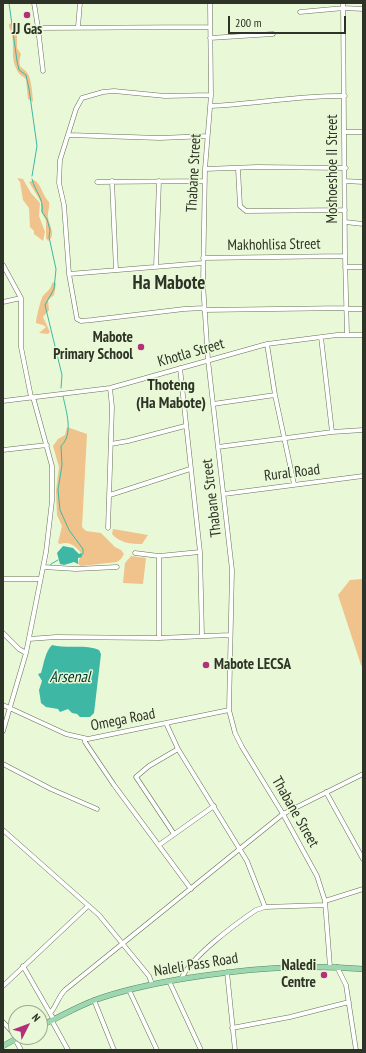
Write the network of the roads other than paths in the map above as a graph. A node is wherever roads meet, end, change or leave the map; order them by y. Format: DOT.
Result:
graph roads {
  1 [pos="34,3"];
  2 [pos="80,3"];
  3 [pos="210,3"];
  4 [pos="344,3"];
  5 [pos="344,8"];
  6 [pos="363,9"];
  7 [pos="300,12"];
  8 [pos="78,27"];
  9 [pos="210,27"];
  10 [pos="38,28"];
  11 [pos="273,34"];
  12 [pos="210,38"];
  13 [pos="43,71"];
  14 [pos="211,95"];
  15 [pos="345,96"];
  16 [pos="210,106"];
  17 [pos="344,132"];
  18 [pos="363,132"];
  19 [pos="69,135"];
  20 [pos="207,136"];
  21 [pos="346,168"];
  22 [pos="205,169"];
  23 [pos="238,169"];
  24 [pos="112,181"];
  25 [pos="159,181"];
  26 [pos="205,181"];
  27 [pos="345,181"];
  28 [pos="97,182"];
  29 [pos="363,182"];
  30 [pos="346,210"];
  31 [pos="345,222"];
  32 [pos="363,224"];
  33 [pos="345,256"];
  34 [pos="203,260"];
  35 [pos="3,265"];
  36 [pos="156,267"];
  37 [pos="345,267"];
  38 [pos="363,267"];
  39 [pos="116,270"];
  40 [pos="69,274"];
  41 [pos="21,298"];
  42 [pos="3,302"];
  43 [pos="204,309"];
  44 [pos="346,309"];
  45 [pos="363,309"];
  46 [pos="348,335"];
  47 [pos="363,335"];
  48 [pos="321,337"];
  49 [pos="268,344"];
  50 [pos="208,360"];
  51 [pos="180,368"];
  52 [pos="110,388"];
  53 [pos="275,395"];
  54 [pos="32,397"];
  55 [pos="3,401"];
  56 [pos="213,404"];
  57 [pos="185,426"];
  58 [pos="363,430"];
  59 [pos="332,432"];
  60 [pos="284,439"];
  61 [pos="111,444"];
  62 [pos="47,445"];
  63 [pos="218,447"];
  64 [pos="3,450"];
  65 [pos="190,468"];
  66 [pos="363,476"];
  67 [pos="294,484"];
  68 [pos="224,494"];
  69 [pos="110,495"];
  70 [pos="108,528"];
  71 [pos="200,552"];
  72 [pos="135,554"];
  73 [pos="160,556"];
  74 [pos="43,567"];
  75 [pos="117,567"];
  76 [pos="40,579"];
  77 [pos="3,580"];
  78 [pos="3,633"];
  79 [pos="230,635"];
  80 [pos="202,636"];
  81 [pos="159,638"];
  82 [pos="29,639"];
  83 [pos="26,653"];
  84 [pos="3,705"];
  85 [pos="11,708"];
  86 [pos="229,710"];
  87 [pos="166,723"];
  88 [pos="3,731"];
  89 [pos="85,739"];
  90 [pos="178,748"];
  91 [pos="3,764"];
  92 [pos="363,774"];
  93 [pos="326,792"];
  94 [pos="214,806"];
  95 [pos="97,809"];
  96 [pos="283,814"];
  97 [pos="3,830"];
  98 [pos="174,834"];
  99 [pos="159,845"];
  100 [pos="241,850"];
  101 [pos="363,859"];
  102 [pos="191,889"];
  103 [pos="363,889"];
  104 [pos="325,903"];
  105 [pos="88,906"];
  106 [pos="265,907"];
  107 [pos="124,944"];
  108 [pos="23,966"];
  109 [pos="330,967"];
  110 [pos="337,967"];
  111 [pos="363,969"];
  112 [pos="227,972"];
  113 [pos="182,979"];
  114 [pos="169,981"];
  115 [pos="152,984"];
  116 [pos="3,986"];
  117 [pos="129,990"];
  118 [pos="94,1000"];
  119 [pos="349,1002"];
  120 [pos="50,1013"];
  121 [pos="53,1020"];
  122 [pos="48,1022"];
  123 [pos="232,1028"];
  124 [pos="68,1050"];
  125 [pos="114,1050"];
  126 [pos="157,1050"];
  127 [pos="201,1050"];
  128 [pos="235,1050"];
  129 [pos="356,1050"];
  1 -- 10 [label="street"];
  2 -- 8 [label="street"];
  3 -- 9 [label="street, Thabane Street"];
  4 -- 5 [label="street, Moshoeshoe II Street"];
  5 -- 6 [label="street"];
  5 -- 7 [label="street"];
  5 -- 15 [label="street, Moshoeshoe II Street"];
  8 -- 9 [label="street"];
  8 -- 10 [label="street"];
  9 -- 12 [label="street, Thabane Street"];
  10 -- 13 [label="street"];
  11 -- 12 [label="street"];
  12 -- 14 [label="street, Thabane Street"];
  14 -- 16 [label="street, Thabane Street"];
  14 -- 19 [label="street"];
  15 -- 16 [label="street"];
  15 -- 17 [label="street, Moshoeshoe II Street"];
  16 -- 20 [label="street, Thabane Street"];
  17 -- 18 [label="street"];
  17 -- 21 [label="street, Moshoeshoe II Street"];
  19 -- 20 [label="street"];
  19 -- 40 [label="street"];
  20 -- 22 [label="street, Thabane Street"];
  21 -- 23 [label="street"];
  21 -- 27 [label="street, Moshoeshoe II Street"];
  22 -- 23 [label="street"];
  22 -- 26 [label="street, Thabane Street"];
  23 -- 30 [label="street"];
  24 -- 25 [label="street"];
  24 -- 28 [label="street"];
  24 -- 39 [label="street"];
  25 -- 26 [label="street"];
  25 -- 36 [label="street"];
  26 -- 34 [label="street, Thabane Street"];
  27 -- 29 [label="street"];
  27 -- 30 [label="street, Moshoeshoe II Street"];
  30 -- 31 [label="street, Moshoeshoe II Street"];
  31 -- 32 [label="street"];
  31 -- 33 [label="street, Moshoeshoe II Street"];
  33 -- 34 [label="street, Makhohlisa Street"];
  33 -- 37 [label="street, Moshoeshoe II Street"];
  34 -- 36 [label="street, Makhohlisa Street"];
  34 -- 43 [label="street, Thabane Street"];
  35 -- 41 [label="street"];
  36 -- 39 [label="street, Makhohlisa Street"];
  37 -- 38 [label="street"];
  37 -- 44 [label="street, Moshoeshoe II Street"];
  39 -- 40 [label="street, Makhohlisa Street"];
  40 -- 43 [label="street"];
  41 -- 42 [label="street"];
  41 -- 54 [label="street"];
  43 -- 44 [label="street"];
  43 -- 50 [label="street, Thabane Street"];
  44 -- 45 [label="street"];
  44 -- 46 [label="street, Moshoeshoe II Street"];
  46 -- 47 [label="street, Khotla Street"];
  46 -- 48 [label="street, Khotla Street"];
  48 -- 49 [label="street, Khotla Street"];
  48 -- 59 [label="street"];
  49 -- 50 [label="street, Khotla Street"];
  49 -- 53 [label="street"];
  50 -- 51 [label="street, Khotla Street"];
  50 -- 56 [label="street, Thabane Street"];
  51 -- 52 [label="street, Khotla Street"];
  51 -- 57 [label="street"];
  52 -- 54 [label="street, Khotla Street"];
  52 -- 61 [label="street"];
  53 -- 56 [label="street"];
  53 -- 60 [label="street"];
  54 -- 55 [label="street, Khotla Street"];
  54 -- 62 [label="street"];
  56 -- 63 [label="street, Thabane Street"];
  57 -- 61 [label="street"];
  57 -- 65 [label="street"];
  58 -- 59 [label="street"];
  59 -- 60 [label="street"];
  60 -- 63 [label="street"];
  60 -- 67 [label="street"];
  61 -- 69 [label="street"];
  62 -- 64 [label="street"];
  62 -- 74 [label="street"];
  63 -- 68 [label="street, Thabane Street"];
  65 -- 69 [label="street"];
  65 -- 71 [label="street"];
  66 -- 67 [label="street, Rural Road"];
  67 -- 68 [label="street, Rural Road"];
  68 -- 79 [label="street, Thabane Street"];
  69 -- 70 [label="street"];
  71 -- 73 [label="street"];
  71 -- 80 [label="street"];
  72 -- 73 [label="street"];
  73 -- 81 [label="street"];
  74 -- 75 [label="street"];
  74 -- 76 [label="street"];
  76 -- 77 [label="street"];
  76 -- 82 [label="street"];
  78 -- 83 [label="street"];
  79 -- 80 [label="street"];
  79 -- 86 [label="street, Thabane Street"];
  80 -- 81 [label="street"];
  81 -- 82 [label="street"];
  82 -- 83 [label="street"];
  83 -- 85 [label="street"];
  84 -- 85 [label="street, Omega Road"];
  85 -- 88 [label="street"];
  85 -- 89 [label="street, Omega Road"];
  86 -- 87 [label="street, Omega Road"];
  86 -- 96 [label="street, Thabane Street"];
  87 -- 89 [label="street, Omega Road"];
  87 -- 90 [label="street"];
  89 -- 99 [label="street"];
  90 -- 94 [label="street"];
  90 -- 98 [label="street"];
  91 -- 95 [label="street"];
  92 -- 93 [label="street"];
  93 -- 96 [label="street"];
  93 -- 101 [label="street"];
  94 -- 98 [label="street"];
  94 -- 100 [label="street"];
  96 -- 100 [label="street"];
  96 -- 104 [label="street, Thabane Street"];
  97 -- 105 [label="street"];
  98 -- 99 [label="street"];
  99 -- 102 [label="street"];
  100 -- 102 [label="street"];
  100 -- 106 [label="street"];
  102 -- 107 [label="street"];
  103 -- 104 [label="street"];
  104 -- 106 [label="street"];
  104 -- 109 [label="street, Thabane Street"];
  105 -- 107 [label="street"];
  105 -- 108 [label="street"];
  106 -- 113 [label="street"];
  107 -- 115 [label="street"];
  107 -- 120 [label="street"];
  108 -- 116 [label="street"];
  108 -- 120 [label="street"];
  109 -- 110 [label="main road, Naleli Pass Road"];
  109 -- 112 [label="main road, Naleli Pass Road"];
  110 -- 111 [label="main road, Naleli Pass Road"];
  110 -- 119 [label="street"];
  112 -- 113 [label="main road, Naleli Pass Road"];
  112 -- 123 [label="street"];
  113 -- 114 [label="main road, Naleli Pass Road"];
  114 -- 115 [label="main road, Naleli Pass Road"];
  114 -- 127 [label="street"];
  115 -- 117 [label="main road, Naleli Pass Road"];
  117 -- 118 [label="main road, Naleli Pass Road"];
  117 -- 126 [label="street"];
  118 -- 121 [label="main road, Naleli Pass Road"];
  118 -- 125 [label="street"];
  119 -- 123 [label="street"];
  119 -- 129 [label="street"];
  120 -- 121 [label="street"];
  121 -- 122 [label="main road, Naleli Pass Road"];
  121 -- 124 [label="street"];
  123 -- 128 [label="street"];
}
